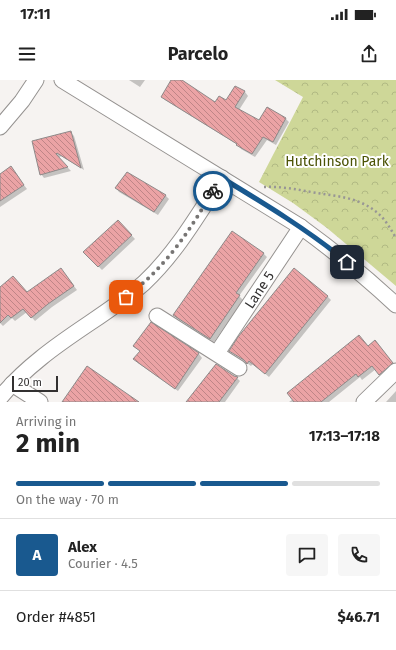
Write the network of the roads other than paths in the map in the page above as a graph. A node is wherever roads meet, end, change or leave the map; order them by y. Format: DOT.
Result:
graph roads {
  1 [pos="36,80"];
  2 [pos="62,80"];
  3 [pos="0,127"];
  4 [pos="222,178"];
  5 [pos="301,227"];
  6 [pos="396,305"];
  7 [pos="157,316"];
  8 [pos="217,353"];
  9 [pos="239,368"];
  10 [pos="396,371"];
  11 [pos="12,384"];
  12 [pos="0,398"];
  13 [pos="40,402"];
  14 [pos="364,402"];
  1 -- 3 [label="street"];
  2 -- 4 [label="street"];
  4 -- 5 [label="street"];
  4 -- 11 [label="street"];
  5 -- 6 [label="street"];
  5 -- 8 [label="street, Lane 5"];
  7 -- 8 [label="street"];
  8 -- 9 [label="street"];
  10 -- 14 [label="street"];
  11 -- 12 [label="street"];
  11 -- 13 [label="street"];
}
